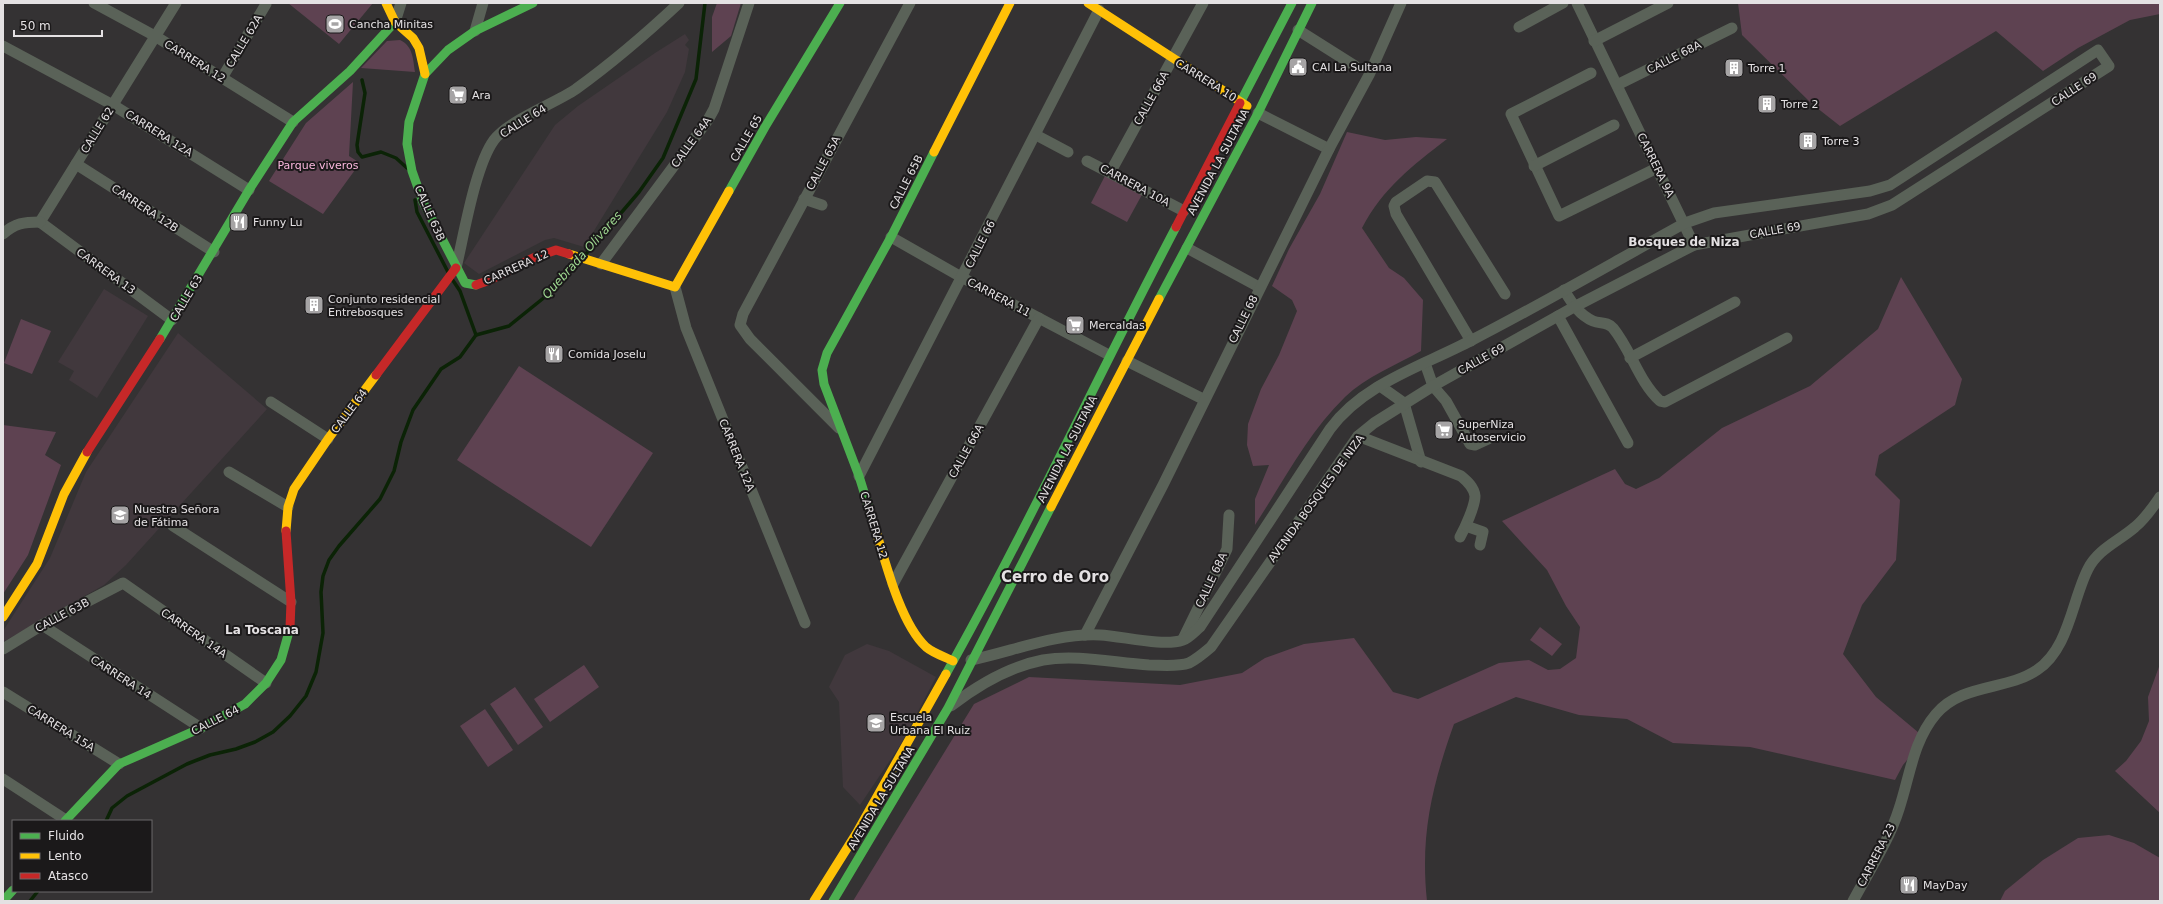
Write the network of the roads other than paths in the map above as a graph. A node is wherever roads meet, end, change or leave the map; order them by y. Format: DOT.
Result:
graph roads {
  1 [pos="94,3"];
  2 [pos="176,3"];
  3 [pos="386,3"];
  4 [pos="401,3"];
  5 [pos="483,3"];
  6 [pos="533,3"];
  7 [pos="679,3"];
  8 [pos="749,3"];
  9 [pos="840,3"];
  10 [pos="910,3"];
  11 [pos="1010,3"];
  12 [pos="1088,3"];
  13 [pos="1203,3"];
  14 [pos="1292,3"];
  15 [pos="1312,3"];
  16 [pos="1401,3"];
  17 [pos="1563,3"];
  18 [pos="1577,3"];
  19 [pos="1668,3"];
  20 [pos="266,4"];
  21 [pos="1106,12"];
  22 [pos="395,22"];
  23 [pos="1519,27"];
  24 [pos="1732,28"];
  25 [pos="1298,30"];
  26 [pos="475,31"];
  27 [pos="155,36"];
  28 [pos="1594,40"];
  29 [pos="3,46"];
  30 [pos="1173,59"];
  31 [pos="1355,66"];
  32 [pos="1591,73"];
  33 [pos="425,74"];
  34 [pos="222,78"];
  35 [pos="1617,86"];
  36 [pos="1240,101"];
  37 [pos="113,105"];
  38 [pos="1258,113"];
  39 [pos="293,122"];
  40 [pos="1614,125"];
  41 [pos="1036,135"];
  42 [pos="1328,149"];
  43 [pos="1068,152"];
  44 [pos="1087,160"];
  45 [pos="76,164"];
  46 [pos="1534,166"];
  47 [pos="1657,168"];
  48 [pos="1111,171"];
  49 [pos="249,190"];
  50 [pos="804,199"];
  51 [pos="822,205"];
  52 [pos="1184,211"];
  53 [pos="40,222"];
  54 [pos="1685,223"];
  55 [pos="3,234"];
  56 [pos="891,238"];
  57 [pos="1694,245"];
  58 [pos="1187,248"];
  59 [pos="214,252"];
  60 [pos="601,264"];
  61 [pos="456,268"];
  62 [pos="963,278"];
  63 [pos="675,287"];
  64 [pos="1259,287"];
  65 [pos="1564,290"];
  66 [pos="1505,294"];
  67 [pos="1735,302"];
  68 [pos="1578,311"];
  69 [pos="1558,316"];
  70 [pos="1039,318"];
  71 [pos="172,320"];
  72 [pos="1787,338"];
  73 [pos="1472,341"];
  74 [pos="1109,355"];
  75 [pos="1630,358"];
  76 [pos="1127,361"];
  77 [pos="1425,363"];
  78 [pos="822,370"];
  79 [pos="1380,386"];
  80 [pos="1433,386"];
  81 [pos="1203,399"];
  82 [pos="271,402"];
  83 [pos="1404,404"];
  84 [pos="840,429"];
  85 [pos="1358,436"];
  86 [pos="328,439"];
  87 [pos="1488,439"];
  88 [pos="1628,443"];
  89 [pos="1421,462"];
  90 [pos="229,472"];
  91 [pos="859,476"];
  92 [pos="2160,497"];
  93 [pos="288,507"];
  94 [pos="1229,515"];
  95 [pos="173,526"];
  96 [pos="1466,526"];
  97 [pos="1460,537"];
  98 [pos="1480,545"];
  99 [pos="123,583"];
  100 [pos="893,584"];
  101 [pos="291,602"];
  102 [pos="3,617"];
  103 [pos="805,623"];
  104 [pos="42,625"];
  105 [pos="1085,635"];
  106 [pos="1181,641"];
  107 [pos="3,649"];
  108 [pos="971,660"];
  109 [pos="953,661"];
  110 [pos="266,683"];
  111 [pos="3,692"];
  112 [pos="948,708"];
  113 [pos="201,728"];
  114 [pos="914,731"];
  115 [pos="929,740"];
  116 [pos="119,764"];
  117 [pos="3,779"];
  118 [pos="66,820"];
  119 [pos="12,891"];
  120 [pos="3,901"];
  121 [pos="814,901"];
  122 [pos="833,901"];
  123 [pos="1854,901"];
  1 -- 27 [label="street, CARRERA 12"];
  2 -- 27 [label="street, CALLE 62"];
  3 -- 22 [label="street"];
  4 -- 22 [label="street, CALLE 63"];
  5 -- 26 [label="street"];
  6 -- 26 [label="street, CALLE 63B"];
  7 -- 61 [label="street, CALLE 64"];
  8 -- 60 [label="street, CALLE 64A"];
  9 -- 63 [label="street, CALLE 65"];
  10 -- 50 [label="street, CALLE 65A"];
  11 -- 56 [label="street, CALLE 65B"];
  12 -- 21 [label="street, CARRERA 10"];
  13 -- 30 [label="street, CALLE 66A"];
  14 -- 36 [label="street, AVENIDA LA SULTANA"];
  15 -- 25 [label="street, AVENIDA LA SULTANA"];
  16 -- 42 [label="street, CALLE 68"];
  17 -- 23 [label="street"];
  18 -- 28 [label="street, CARRERA 9A"];
  19 -- 28 [label="street"];
  20 -- 34 [label="street, CALLE 62A"];
  21 -- 30 [label="street, CARRERA 10"];
  21 -- 41 [label="street, CALLE 66"];
  22 -- 33 [label="street"];
  22 -- 39 [label="street, CALLE 63"];
  24 -- 35 [label="street, CALLE 68A"];
  25 -- 31 [label="street"];
  25 -- 38 [label="street, AVENIDA LA SULTANA"];
  26 -- 33 [label="street, CALLE 63B"];
  27 -- 34 [label="street, CARRERA 12"];
  27 -- 37 [label="street, CALLE 62"];
  28 -- 35 [label="street, CARRERA 9A"];
  29 -- 37 [label="street, CARRERA 12A"];
  30 -- 36 [label="street, CARRERA 10"];
  30 -- 48 [label="street, CALLE 66A"];
  32 -- 46 [label="street"];
  33 -- 61 [label="street, CALLE 63B"];
  34 -- 39 [label="street, CARRERA 12"];
  35 -- 47 [label="street, CARRERA 9A"];
  36 -- 38 [label="street, CARRERA 10"];
  36 -- 52 [label="street, AVENIDA LA SULTANA"];
  37 -- 45 [label="street, CALLE 62"];
  37 -- 49 [label="street, CARRERA 12A"];
  38 -- 42 [label="street, CARRERA 10"];
  38 -- 58 [label="street, AVENIDA LA SULTANA"];
  39 -- 49 [label="street, CALLE 63"];
  40 -- 46 [label="street"];
  41 -- 43 [label="street"];
  41 -- 62 [label="street, CALLE 66"];
  42 -- 64 [label="street, CALLE 68"];
  44 -- 48 [label="street, CARRERA 10A"];
  45 -- 53 [label="street, CALLE 62"];
  45 -- 59 [label="street, CARRERA 12B"];
  46 -- 47 [label="street"];
  47 -- 54 [label="street, CARRERA 9A"];
  48 -- 52 [label="street, CARRERA 10A"];
  49 -- 59 [label="street, CALLE 63"];
  50 -- 51 [label="street"];
  50 -- 84 [label="street, CALLE 65A"];
  52 -- 74 [label="street, AVENIDA LA SULTANA"];
  53 -- 55 [label="street"];
  53 -- 71 [label="street, CARRERA 13"];
  54 -- 57 [label="street, CARRERA 9A"];
  54 -- 57 [label="street, CALLE 69"];
  54 -- 65 [label="street, CALLE 69"];
  56 -- 62 [label="street, CARRERA 11"];
  56 -- 78 [label="street, CALLE 65B"];
  57 -- 68 [label="street, CALLE 69"];
  58 -- 64 [label="street"];
  58 -- 76 [label="street, AVENIDA LA SULTANA"];
  59 -- 71 [label="street, CALLE 63"];
  60 -- 61 [label="street, CARRERA 12"];
  60 -- 63 [label="street, CARRERA 12"];
  61 -- 86 [label="street, CALLE 64"];
  62 -- 70 [label="street, CARRERA 11"];
  62 -- 91 [label="street, CALLE 66"];
  63 -- 103 [label="street, CARRERA 12A"];
  64 -- 81 [label="street, CALLE 68"];
  65 -- 68 [label="street"];
  65 -- 73 [label="street, CALLE 69"];
  66 -- 73 [label="street"];
  67 -- 75 [label="street"];
  68 -- 69 [label="street, CALLE 69"];
  68 -- 75 [label="street"];
  69 -- 80 [label="street, CALLE 69"];
  69 -- 88 [label="street"];
  70 -- 74 [label="street, CARRERA 11"];
  70 -- 100 [label="street, CALLE 66A"];
  71 -- 102 [label="street, CALLE 63"];
  72 -- 75 [label="street"];
  73 -- 77 [label="street, CALLE 69"];
  74 -- 109 [label="street, AVENIDA LA SULTANA"];
  76 -- 81 [label="street"];
  76 -- 108 [label="street, AVENIDA LA SULTANA"];
  77 -- 79 [label="street, AVENIDA BOSQUES DE NIZA"];
  77 -- 80 [label="street"];
  78 -- 84 [label="street, CARRERA 12"];
  79 -- 83 [label="street"];
  79 -- 106 [label="street, AVENIDA BOSQUES DE NIZA"];
  80 -- 83 [label="street, AVENIDA BOSQUES DE NIZA"];
  80 -- 87 [label="street"];
  81 -- 105 [label="street, CALLE 68"];
  82 -- 86 [label="street"];
  83 -- 85 [label="street, AVENIDA BOSQUES DE NIZA"];
  83 -- 89 [label="street"];
  84 -- 91 [label="street, CARRERA 12"];
  85 -- 89 [label="street"];
  85 -- 112 [label="street, AVENIDA BOSQUES DE NIZA"];
  86 -- 93 [label="street, CALLE 64"];
  89 -- 96 [label="street"];
  90 -- 93 [label="street"];
  91 -- 100 [label="street, CARRERA 12"];
  92 -- 123 [label="street, CARRERA 23"];
  93 -- 101 [label="street, CALLE 64"];
  94 -- 106 [label="street, CALLE 68A"];
  95 -- 101 [label="street"];
  96 -- 97 [label="street"];
  96 -- 98 [label="street"];
  99 -- 104 [label="street, CALLE 63B"];
  99 -- 110 [label="street, CARRERA 14A"];
  100 -- 109 [label="street, CARRERA 12"];
  101 -- 110 [label="street, CALLE 64"];
  104 -- 107 [label="street, CALLE 63B"];
  104 -- 113 [label="street, CARRERA 14"];
  105 -- 106 [label="street"];
  105 -- 108 [label="street"];
  108 -- 109 [label="street"];
  108 -- 112 [label="street, AVENIDA LA SULTANA"];
  109 -- 114 [label="street, AVENIDA LA SULTANA"];
  110 -- 113 [label="street, CALLE 64"];
  111 -- 116 [label="street, CARRERA 15A"];
  112 -- 115 [label="street, AVENIDA LA SULTANA"];
  113 -- 116 [label="street, CALLE 64"];
  114 -- 115 [label="street"];
  114 -- 121 [label="street, AVENIDA LA SULTANA"];
  115 -- 122 [label="street, AVENIDA LA SULTANA"];
  116 -- 118 [label="street, CALLE 64"];
  117 -- 118 [label="street"];
  119 -- 120 [label="street"];
}
